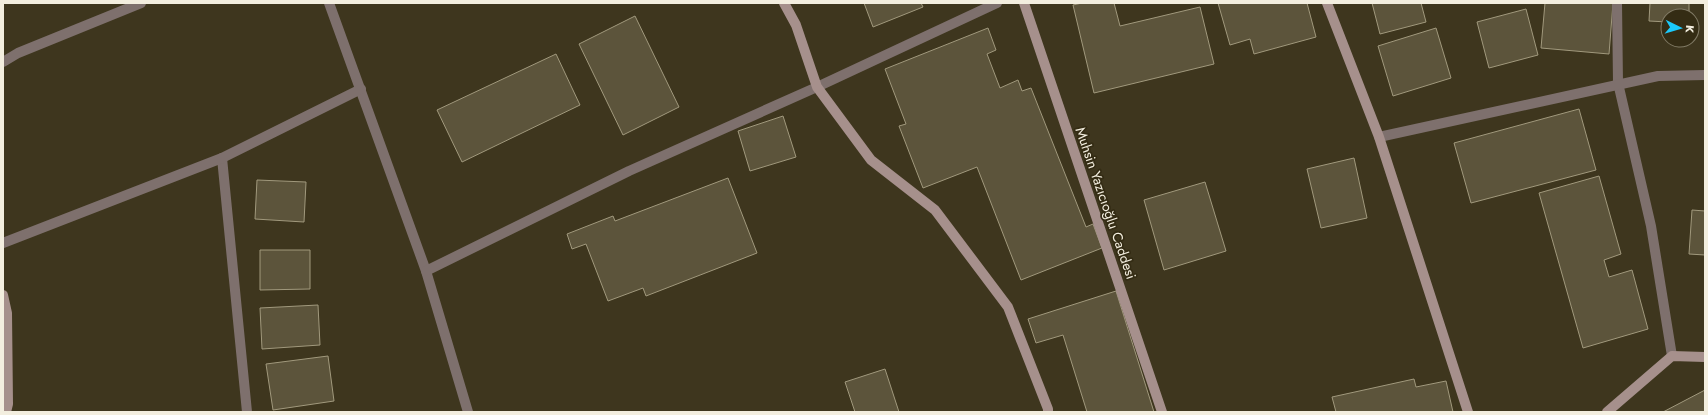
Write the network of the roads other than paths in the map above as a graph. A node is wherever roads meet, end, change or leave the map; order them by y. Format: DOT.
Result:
graph roads {
  1 [pos="141,3"];
  2 [pos="329,3"];
  3 [pos="784,3"];
  4 [pos="997,3"];
  5 [pos="1024,3"];
  6 [pos="1327,3"];
  7 [pos="1617,3"];
  8 [pos="3,62"];
  9 [pos="1705,75"];
  10 [pos="1618,83"];
  11 [pos="817,87"];
  12 [pos="361,89"];
  13 [pos="1379,137"];
  14 [pos="222,158"];
  15 [pos="3,243"];
  16 [pos="426,271"];
  17 [pos="3,295"];
  18 [pos="1672,356"];
  19 [pos="1705,357"];
  20 [pos="6,412"];
  21 [pos="247,412"];
  22 [pos="468,412"];
  23 [pos="1048,412"];
  24 [pos="1162,412"];
  25 [pos="1468,412"];
  26 [pos="1607,412"];
  1 -- 8 [label="street"];
  2 -- 12 [label="street"];
  3 -- 11 [label="street"];
  4 -- 11 [label="street"];
  5 -- 24 [label="street, Muhsin Yazıcıoğlu Caddesi"];
  6 -- 13 [label="street"];
  7 -- 10 [label="street"];
  9 -- 10 [label="street"];
  10 -- 13 [label="street"];
  10 -- 18 [label="street"];
  11 -- 16 [label="street"];
  11 -- 23 [label="street"];
  12 -- 14 [label="street"];
  12 -- 16 [label="street"];
  13 -- 25 [label="street"];
  14 -- 15 [label="street"];
  14 -- 21 [label="street"];
  16 -- 22 [label="street"];
  17 -- 20 [label="street"];
  18 -- 19 [label="street"];
  18 -- 26 [label="street"];
}
